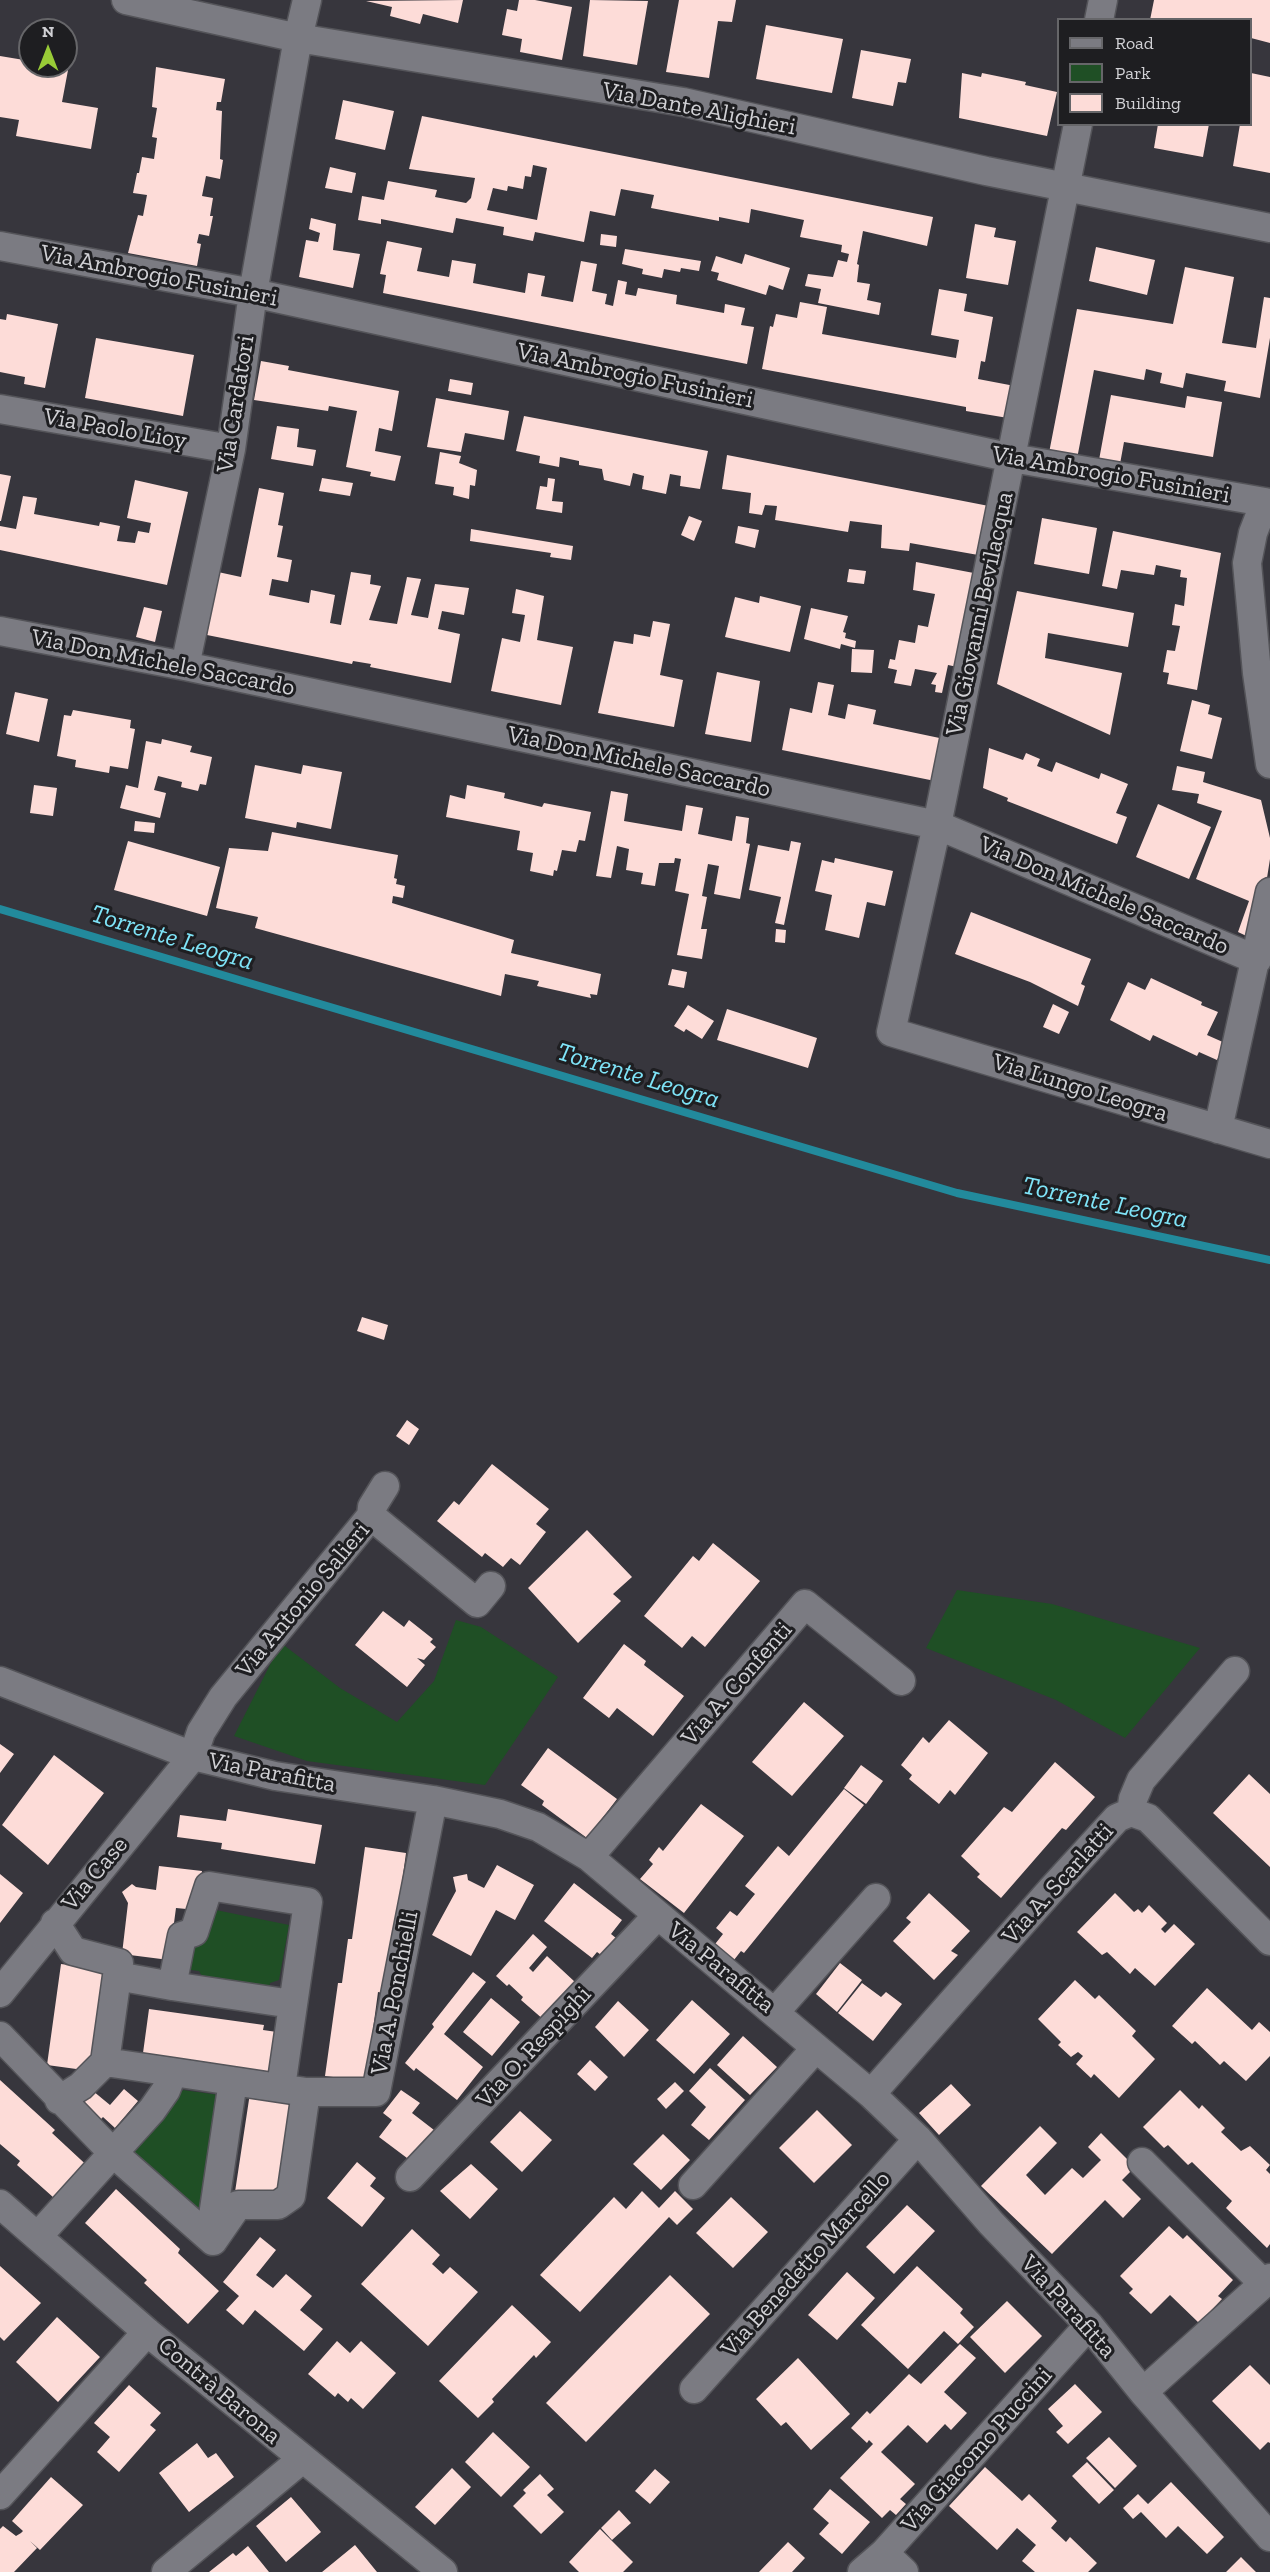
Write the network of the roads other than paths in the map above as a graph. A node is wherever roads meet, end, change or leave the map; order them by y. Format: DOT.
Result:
graph roads {
  1 [pos="126,0"];
  2 [pos="308,0"];
  3 [pos="1103,0"];
  4 [pos="1099,18"];
  5 [pos="298,38"];
  6 [pos="1078,126"];
  7 [pos="1065,187"];
  8 [pos="1270,228"];
  9 [pos="0,246"];
  10 [pos="253,293"];
  11 [pos="0,409"];
  12 [pos="231,449"];
  13 [pos="1012,458"];
  14 [pos="1267,503"];
  15 [pos="0,631"];
  16 [pos="185,666"];
  17 [pos="1263,675"];
  18 [pos="1270,764"];
  19 [pos="937,825"];
  20 [pos="1270,892"];
  21 [pos="1257,960"];
  22 [pos="891,1032"];
  23 [pos="1218,1129"];
  24 [pos="1270,1144"];
  25 [pos="385,1486"];
  26 [pos="370,1516"];
  27 [pos="491,1586"];
  28 [pos="1235,1671"];
  29 [pos="0,1681"];
  30 [pos="901,1681"];
  31 [pos="193,1756"];
  32 [pos="433,1800"];
  33 [pos="1131,1812"];
  34 [pos="589,1857"];
  35 [pos="876,1898"];
  36 [pos="657,1916"];
  37 [pos="55,1923"];
  38 [pos="1270,1941"];
  39 [pos="117,1976"];
  40 [pos="172,1986"];
  41 [pos="0,1994"];
  42 [pos="292,2004"];
  43 [pos="775,2013"];
  44 [pos="0,2036"];
  45 [pos="816,2048"];
  46 [pos="105,2062"];
  47 [pos="173,2072"];
  48 [pos="233,2080"];
  49 [pos="293,2090"];
  50 [pos="871,2094"];
  51 [pos="59,2100"];
  52 [pos="918,2139"];
  53 [pos="113,2153"];
  54 [pos="1142,2162"];
  55 [pos="410,2177"];
  56 [pos="693,2185"];
  57 [pos="0,2204"];
  58 [pos="38,2236"];
  59 [pos="213,2241"];
  60 [pos="1267,2281"];
  61 [pos="1089,2325"];
  62 [pos="147,2332"];
  63 [pos="694,2389"];
  64 [pos="1143,2392"];
  65 [pos="301,2460"];
  66 [pos="0,2495"];
  67 [pos="1270,2537"];
  68 [pos="884,2553"];
  69 [pos="166,2572"];
  70 [pos="443,2572"];
  71 [pos="862,2572"];
  72 [pos="904,2572"];
  1 -- 5 [label="street, Via Dante Alighieri"];
  2 -- 5 [label="street, Via Cardatori"];
  3 -- 4 [label="street"];
  5 -- 7 [label="street, Via Dante Alighieri"];
  5 -- 10 [label="street, Via Cardatori"];
  6 -- 7 [label="street, Via Giovanni Bevilacqua"];
  7 -- 8 [label="street, Via Dante Alighieri"];
  7 -- 13 [label="street, Via Giovanni Bevilacqua"];
  9 -- 10 [label="street, Via Ambrogio Fusinieri"];
  10 -- 12 [label="street, Via Cardatori"];
  10 -- 13 [label="street, Via Ambrogio Fusinieri"];
  11 -- 12 [label="street, Via Paolo Lioy"];
  12 -- 16 [label="street, Via Cardatori"];
  13 -- 14 [label="street, Via Ambrogio Fusinieri"];
  13 -- 19 [label="street, Via Giovanni Bevilacqua"];
  14 -- 17 [label="street"];
  15 -- 16 [label="street, Via Don Michele Saccardo"];
  16 -- 19 [label="street, Via Don Michele Saccardo"];
  17 -- 18 [label="street"];
  19 -- 21 [label="street, Via Don Michele Saccardo"];
  19 -- 22 [label="street, Via Giovanni Bevilacqua"];
  20 -- 21 [label="street"];
  21 -- 23 [label="street"];
  22 -- 23 [label="street, Via Lungo Leogra"];
  23 -- 24 [label="street, Via Lungo Leogra"];
  25 -- 26 [label="street"];
  26 -- 27 [label="street, Via Antonio Salieri"];
  26 -- 31 [label="street, Via Antonio Salieri"];
  28 -- 33 [label="street, Via A. Scarlatti"];
  29 -- 31 [label="street, Via Parafitta"];
  30 -- 34 [label="street, Via A. Confenti"];
  31 -- 32 [label="street, Via Parafitta"];
  31 -- 37 [label="street, Via Case"];
  32 -- 34 [label="street, Via Parafitta"];
  32 -- 49 [label="street, Via A. Ponchielli"];
  33 -- 38 [label="street"];
  33 -- 50 [label="street, Via A. Scarlatti"];
  34 -- 36 [label="street, Via Parafitta"];
  35 -- 43 [label="street"];
  36 -- 43 [label="street, Via Parafitta"];
  36 -- 55 [label="street, Via O. Respighi"];
  37 -- 39 [label="street"];
  37 -- 41 [label="street, Via Case"];
  39 -- 40 [label="street"];
  39 -- 46 [label="street"];
  40 -- 42 [label="street"];
  40 -- 42 [label="street"];
  42 -- 49 [label="street"];
  43 -- 45 [label="street, Via Parafitta"];
  44 -- 51 [label="street"];
  45 -- 50 [label="street, Via Parafitta"];
  45 -- 56 [label="street"];
  46 -- 47 [label="street"];
  46 -- 51 [label="street"];
  47 -- 48 [label="street"];
  47 -- 53 [label="street"];
  48 -- 49 [label="street"];
  48 -- 59 [label="street"];
  49 -- 59 [label="street"];
  50 -- 52 [label="street, Via Parafitta"];
  51 -- 53 [label="street"];
  52 -- 61 [label="street, Via Parafitta"];
  52 -- 63 [label="street, Via Benedetto Marcello"];
  53 -- 58 [label="street"];
  53 -- 59 [label="street"];
  54 -- 60 [label="street"];
  57 -- 58 [label="street, Contrà Barona"];
  58 -- 62 [label="street, Contrà Barona"];
  60 -- 64 [label="street"];
  61 -- 64 [label="street, Via Parafitta"];
  61 -- 68 [label="street, Via Giacomo Puccini"];
  62 -- 65 [label="street, Contrà Barona"];
  62 -- 66 [label="street"];
  64 -- 67 [label="street, Via Parafitta"];
  65 -- 69 [label="street"];
  65 -- 70 [label="street, Contrà Barona"];
  68 -- 71 [label="street, Via Giacomo Puccini"];
  68 -- 72 [label="street"];
}
